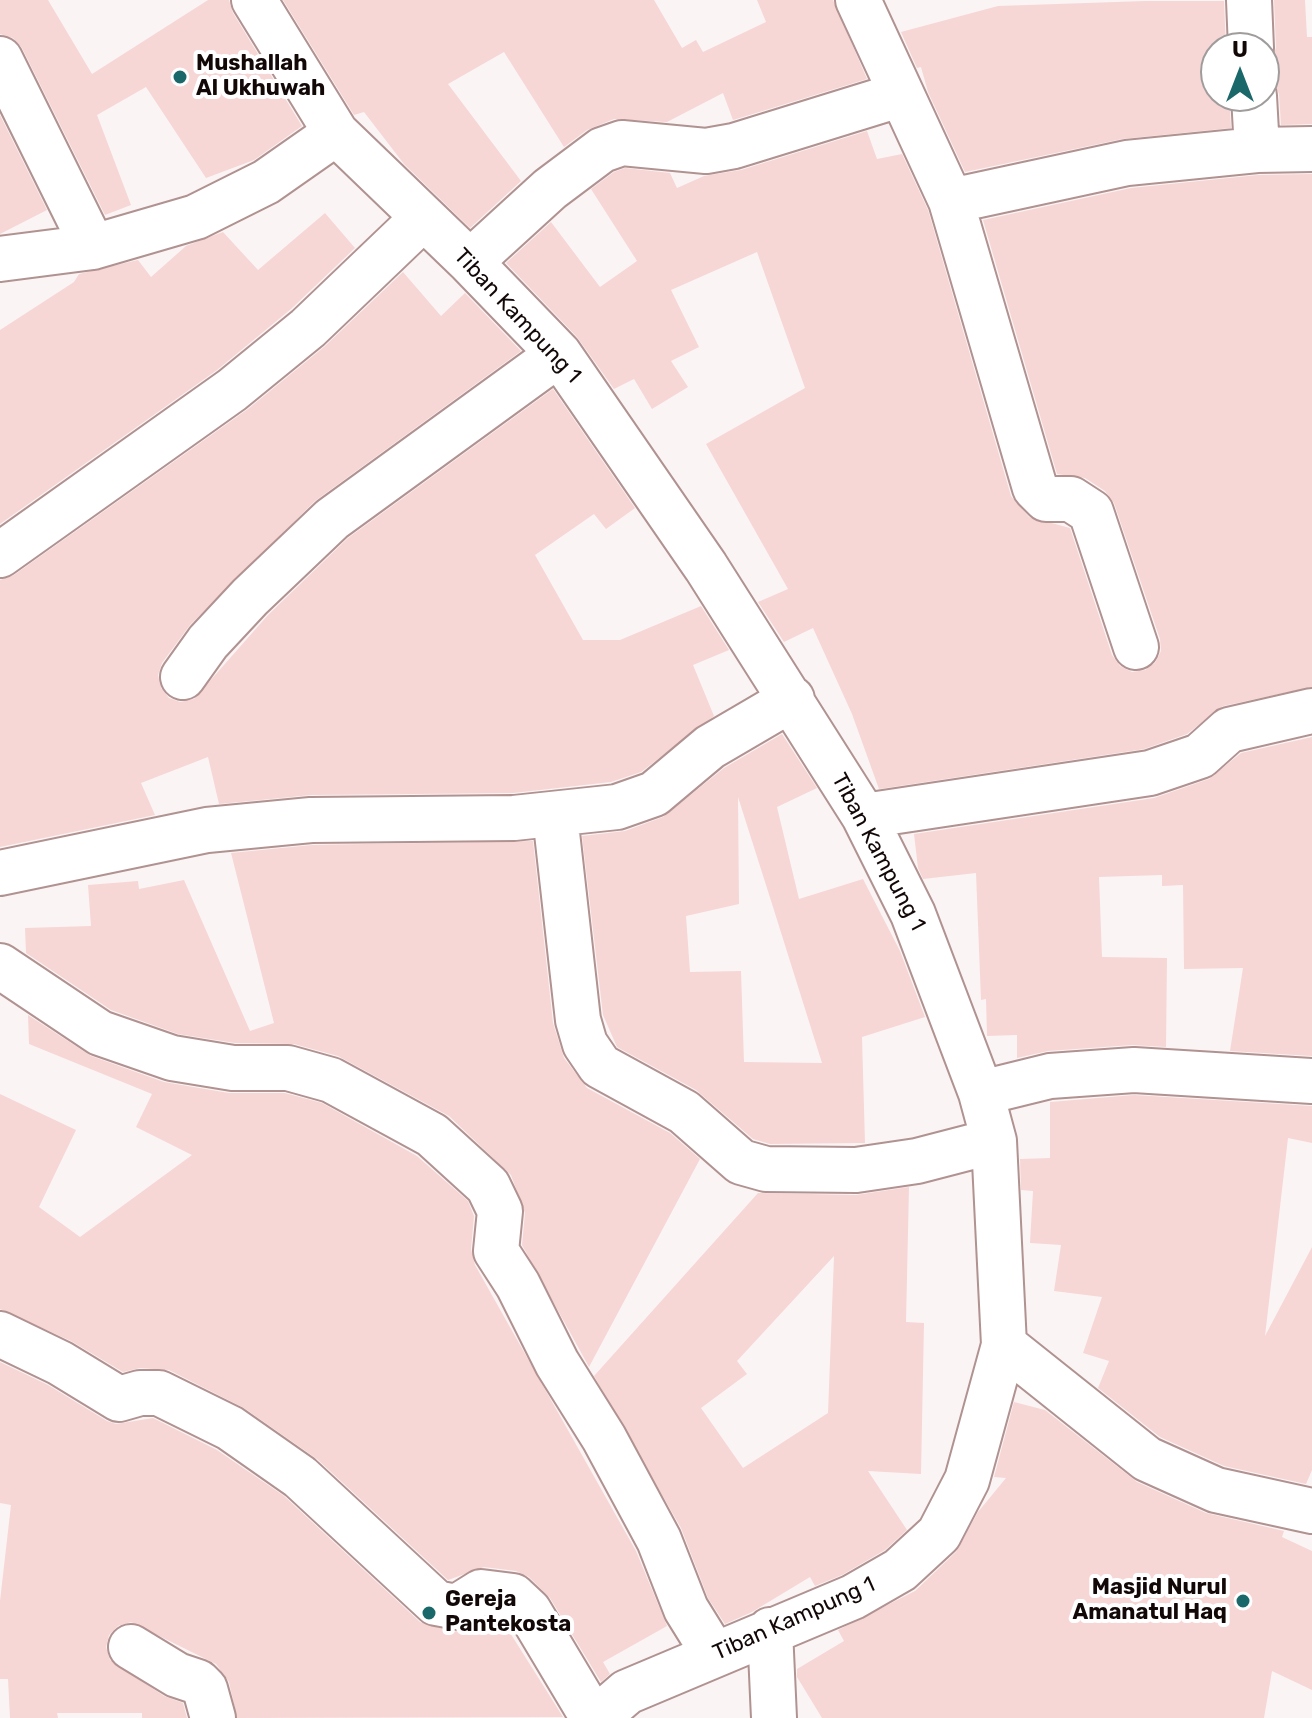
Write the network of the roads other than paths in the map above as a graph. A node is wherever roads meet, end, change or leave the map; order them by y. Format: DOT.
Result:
graph roads {
  1 [pos="254,0"];
  2 [pos="858,0"];
  3 [pos="1249,0"];
  4 [pos="1250,32"];
  5 [pos="0,59"];
  6 [pos="899,95"];
  7 [pos="1255,112"];
  8 [pos="336,133"];
  9 [pos="1312,149"];
  10 [pos="1257,150"];
  11 [pos="951,201"];
  12 [pos="422,219"];
  13 [pos="93,247"];
  14 [pos="0,259"];
  15 [pos="470,262"];
  16 [pos="559,354"];
  17 [pos="0,555"];
  18 [pos="1136,647"];
  19 [pos="183,677"];
  20 [pos="792,699"];
  21 [pos="1312,711"];
  22 [pos="555,815"];
  23 [pos="864,816"];
  24 [pos="0,873"];
  25 [pos="0,966"];
  26 [pos="1312,1081"];
  27 [pos="981,1093"];
  28 [pos="994,1141"];
  29 [pos="0,1334"];
  30 [pos="1004,1345"];
  31 [pos="1312,1511"];
  32 [pos="770,1630"];
  33 [pos="131,1647"];
  34 [pos="714,1654"];
  35 [pos="213,1718"];
  36 [pos="595,1718"];
  37 [pos="774,1718"];
  1 -- 8 [label="street, Tiban Kampung 1"];
  2 -- 6 [label="street"];
  3 -- 4 [label="street"];
  5 -- 13 [label="street"];
  6 -- 11 [label="street"];
  6 -- 15 [label="street"];
  7 -- 10 [label="street"];
  8 -- 12 [label="street, Tiban Kampung 1"];
  8 -- 13 [label="street"];
  9 -- 10 [label="street"];
  10 -- 11 [label="street"];
  11 -- 18 [label="street"];
  12 -- 15 [label="street, Tiban Kampung 1"];
  12 -- 17 [label="street"];
  13 -- 14 [label="street"];
  15 -- 16 [label="street, Tiban Kampung 1"];
  16 -- 19 [label="street"];
  16 -- 20 [label="street, Tiban Kampung 1"];
  20 -- 22 [label="street"];
  20 -- 23 [label="street, Tiban Kampung 1"];
  21 -- 23 [label="street"];
  22 -- 24 [label="street"];
  22 -- 28 [label="street"];
  23 -- 27 [label="street, Tiban Kampung 1"];
  25 -- 34 [label="street"];
  26 -- 27 [label="street"];
  27 -- 28 [label="street, Tiban Kampung 1"];
  28 -- 30 [label="street, Tiban Kampung 1"];
  29 -- 36 [label="street"];
  30 -- 31 [label="street"];
  30 -- 32 [label="street, Tiban Kampung 1"];
  32 -- 34 [label="street, Tiban Kampung 1"];
  32 -- 37 [label="street"];
  33 -- 35 [label="street"];
  34 -- 36 [label="street, Tiban Kampung 1"];
}
